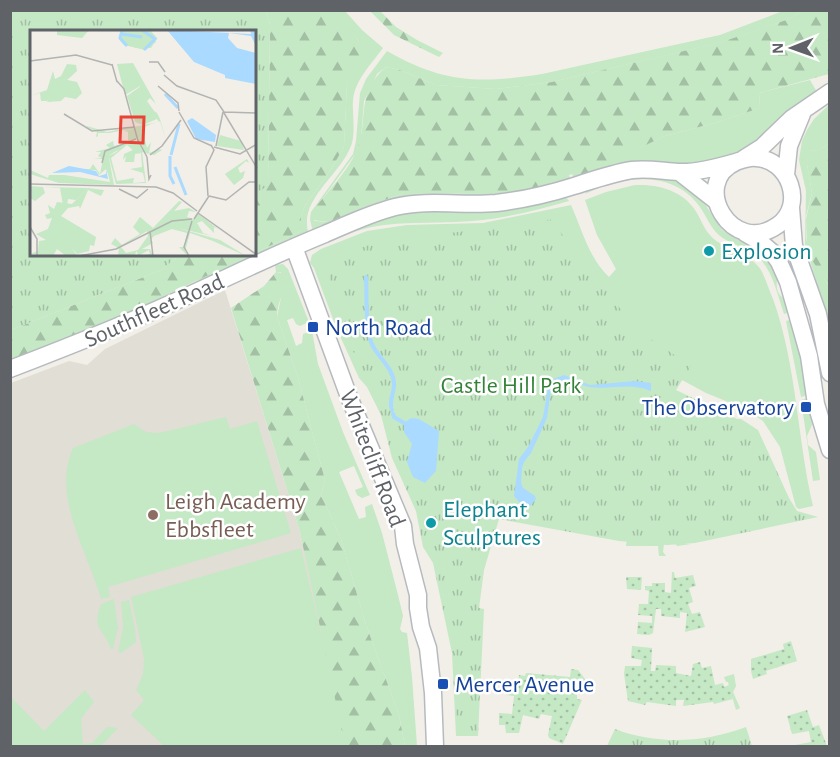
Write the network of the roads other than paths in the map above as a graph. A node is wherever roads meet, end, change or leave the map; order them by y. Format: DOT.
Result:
graph roads {
  1 [pos="830,92"];
  2 [pos="802,113"];
  3 [pos="738,161"];
  4 [pos="679,172"];
  5 [pos="786,175"];
  6 [pos="716,201"];
  7 [pos="790,204"];
  8 [pos="736,229"];
  9 [pos="294,247"];
  10 [pos="10,369"];
  11 [pos="830,373"];
  12 [pos="830,450"];
  13 [pos="435,747"];
  1 -- 2 [label="main road"];
  2 -- 3 [label="main road"];
  2 -- 5 [label="main road"];
  3 -- 4 [label="main road, Southfleet Road"];
  3 -- 5 [label="main road"];
  3 -- 6 [label="main road"];
  4 -- 6 [label="main road"];
  4 -- 9 [label="main road, Southfleet Road"];
  5 -- 7 [label="main road"];
  6 -- 8 [label="main road"];
  7 -- 8 [label="main road"];
  7 -- 11 [label="main road"];
  8 -- 12 [label="main road"];
  9 -- 10 [label="main road, Southfleet Road"];
  9 -- 13 [label="main road, Whitecliff Road"];
}
